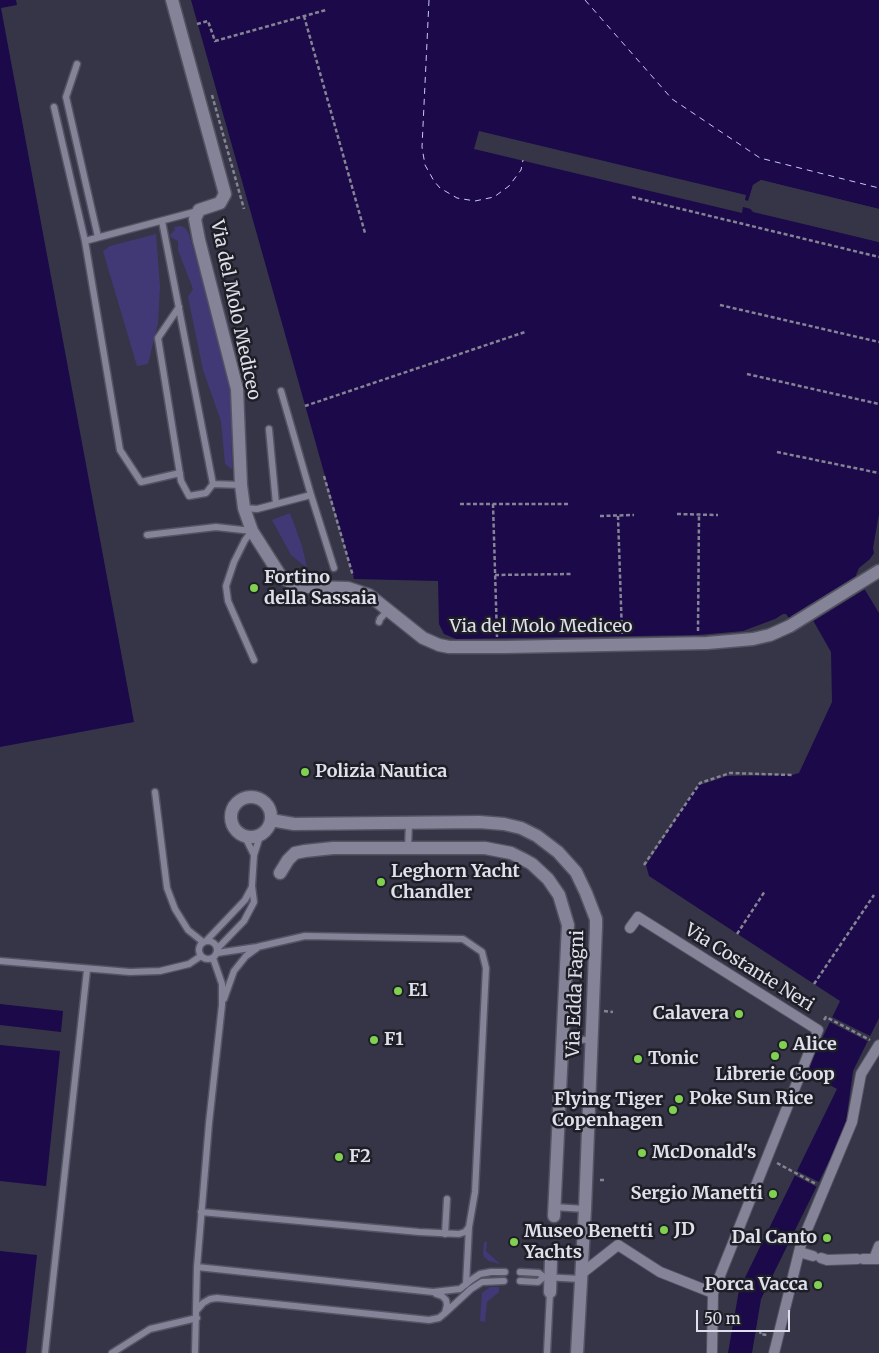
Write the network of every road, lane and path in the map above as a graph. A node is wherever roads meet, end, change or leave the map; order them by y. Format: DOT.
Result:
graph roads {
  1 [pos="172,0"];
  2 [pos="326,10"];
  3 [pos="304,16"];
  4 [pos="197,24"];
  5 [pos="77,64"];
  6 [pos="211,90"];
  7 [pos="54,107"];
  8 [pos="632,197"];
  9 [pos="244,209"];
  10 [pos="199,210"];
  11 [pos="162,221"];
  12 [pos="365,234"];
  13 [pos="98,237"];
  14 [pos="85,241"];
  15 [pos="879,257"];
  16 [pos="720,305"];
  17 [pos="179,307"];
  18 [pos="526,332"];
  19 [pos="879,342"];
  20 [pos="747,374"];
  21 [pos="281,391"];
  22 [pos="879,404"];
  23 [pos="305,406"];
  24 [pos="269,429"];
  25 [pos="776,452"];
  26 [pos="180,473"];
  27 [pos="879,473"];
  28 [pos="324,476"];
  29 [pos="213,484"];
  30 [pos="241,485"];
  31 [pos="311,495"];
  32 [pos="276,504"];
  33 [pos="460,504"];
  34 [pos="493,504"];
  35 [pos="570,504"];
  36 [pos="244,508"];
  37 [pos="677,514"];
  38 [pos="634,515"];
  39 [pos="699,515"];
  40 [pos="718,515"];
  41 [pos="600,516"];
  42 [pos="618,516"];
  43 [pos="252,531"];
  44 [pos="148,535"];
  45 [pos="334,568"];
  46 [pos="879,572"];
  47 [pos="572,574"];
  48 [pos="495,575"];
  49 [pos="353,576"];
  50 [pos="388,610"];
  51 [pos="380,622"];
  52 [pos="698,635"];
  53 [pos="622,637"];
  54 [pos="497,638"];
  55 [pos="254,660"];
  56 [pos="792,775"];
  57 [pos="155,792"];
  58 [pos="271,820"];
  59 [pos="408,823"];
  60 [pos="260,836"];
  61 [pos="245,837"];
  62 [pos="408,848"];
  63 [pos="254,855"];
  64 [pos="644,865"];
  65 [pos="280,873"];
  66 [pos="252,886"];
  67 [pos="765,891"];
  68 [pos="874,895"];
  69 [pos="630,928"];
  70 [pos="737,934"];
  71 [pos="204,941"];
  72 [pos="257,947"];
  73 [pos="216,953"];
  74 [pos="201,956"];
  75 [pos="0,961"];
  76 [pos="87,970"];
  77 [pos="814,984"];
  78 [pos="222,1005"];
  79 [pos="824,1021"];
  80 [pos="562,1039"];
  81 [pos="591,1040"];
  82 [pos="876,1043"];
  83 [pos="778,1164"];
  84 [pos="600,1180"];
  85 [pos="605,1180"];
  86 [pos="820,1186"];
  87 [pos="447,1199"];
  88 [pos="585,1209"];
  89 [pos="201,1212"];
  90 [pos="554,1212"];
  91 [pos="470,1227"];
  92 [pos="444,1234"];
  93 [pos="879,1246"];
  94 [pos="799,1252"];
  95 [pos="868,1259"];
  96 [pos="551,1260"];
  97 [pos="197,1267"];
  98 [pos="505,1272"];
  99 [pos="520,1272"];
  100 [pos="547,1277"];
  101 [pos="581,1277"];
  102 [pos="504,1281"];
  103 [pos="520,1281"];
  104 [pos="466,1284"];
  105 [pos="433,1292"];
  106 [pos="550,1292"];
  107 [pos="713,1293"];
  108 [pos="197,1310"];
  109 [pos="445,1314"];
  110 [pos="197,1318"];
  111 [pos="760,1330"];
  112 [pos="770,1336"];
  113 [pos="45,1353"];
  114 [pos="112,1353"];
  115 [pos="195,1353"];
  116 [pos="547,1353"];
  117 [pos="577,1353"];
  118 [pos="712,1353"];
  119 [pos="774,1353"];
  1 -- 10 [label="street, Via del Molo Mediceo"];
  2 -- 3 [label="path"];
  3 -- 4 [label="path"];
  3 -- 12 [label="path"];
  5 -- 13 [label="lane"];
  6 -- 9 [label="path"];
  7 -- 14 [label="lane"];
  8 -- 15 [label="path"];
  10 -- 11 [label="lane"];
  10 -- 30 [label="street, Via del Molo Mediceo"];
  11 -- 13 [label="lane"];
  11 -- 17 [label="lane"];
  13 -- 14 [label="lane"];
  14 -- 26 [label="lane"];
  16 -- 19 [label="path"];
  17 -- 26 [label="lane"];
  17 -- 29 [label="lane"];
  18 -- 23 [label="path"];
  20 -- 22 [label="path"];
  21 -- 31 [label="lane"];
  24 -- 32 [label="lane"];
  25 -- 27 [label="path"];
  26 -- 29 [label="lane"];
  28 -- 49 [label="path"];
  29 -- 30 [label="lane"];
  30 -- 36 [label="street, Via del Molo Mediceo"];
  31 -- 32 [label="lane"];
  31 -- 45 [label="lane"];
  32 -- 36 [label="lane"];
  33 -- 34 [label="path"];
  34 -- 35 [label="path"];
  34 -- 48 [label="path"];
  36 -- 43 [label="street, Via del Molo Mediceo"];
  37 -- 39 [label="path"];
  38 -- 42 [label="path"];
  39 -- 40 [label="path"];
  39 -- 52 [label="path"];
  41 -- 42 [label="path"];
  42 -- 53 [label="path"];
  43 -- 44 [label="lane"];
  43 -- 50 [label="street, Via del Molo Mediceo"];
  43 -- 55 [label="lane"];
  46 -- 50 [label="street, Via del Molo Mediceo"];
  47 -- 48 [label="path"];
  48 -- 54 [label="path"];
  50 -- 51 [label="lane"];
  56 -- 64 [label="path"];
  57 -- 71 [label="lane"];
  58 -- 59 [label="street, Via Edda Fagni"];
  58 -- 60 [label="street"];
  58 -- 61 [label="street"];
  59 -- 62 [label="lane"];
  59 -- 81 [label="street, Via Edda Fagni"];
  60 -- 61 [label="street"];
  60 -- 63 [label="lane"];
  61 -- 63 [label="lane"];
  62 -- 65 [label="street, Via Edda Fagni"];
  62 -- 80 [label="street, Via Edda Fagni"];
  63 -- 66 [label="lane"];
  66 -- 71 [label="lane"];
  66 -- 73 [label="lane"];
  67 -- 70 [label="path"];
  68 -- 77 [label="path"];
  69 -- 107 [label="street, Via Costante Neri"];
  71 -- 73 [label="lane"];
  71 -- 74 [label="lane"];
  72 -- 73 [label="lane"];
  72 -- 78 [label="lane"];
  72 -- 91 [label="lane"];
  73 -- 74 [label="lane"];
  73 -- 78 [label="lane"];
  74 -- 76 [label="lane"];
  75 -- 76 [label="lane"];
  76 -- 113 [label="lane"];
  78 -- 89 [label="lane"];
  79 -- 82 [label="path, Via Costante Neri"];
  80 -- 81 [label="lane"];
  80 -- 90 [label="street, Via Edda Fagni"];
  81 -- 88 [label="street, Via Edda Fagni"];
  82 -- 94 [label="street"];
  83 -- 86 [label="path"];
  84 -- 85 [label="path"];
  87 -- 92 [label="lane"];
  88 -- 90 [label="lane"];
  88 -- 101 [label="street, Via Edda Fagni"];
  89 -- 92 [label="lane"];
  89 -- 97 [label="lane"];
  91 -- 92 [label="lane"];
  91 -- 104 [label="lane"];
  93 -- 95 [label="street"];
  94 -- 95 [label="street"];
  94 -- 119 [label="street"];
  96 -- 100 [label="street"];
  97 -- 105 [label="lane"];
  97 -- 108 [label="lane"];
  98 -- 104 [label="lane"];
  99 -- 100 [label="lane"];
  100 -- 101 [label="lane"];
  100 -- 103 [label="lane"];
  100 -- 106 [label="street"];
  101 -- 107 [label="street"];
  101 -- 117 [label="street, Via Edda Fagni"];
  102 -- 109 [label="lane"];
  104 -- 105 [label="lane"];
  105 -- 109 [label="lane"];
  106 -- 116 [label="lane"];
  107 -- 118 [label="street"];
  108 -- 109 [label="lane"];
  108 -- 110 [label="lane"];
  110 -- 114 [label="lane"];
  110 -- 115 [label="lane"];
  111 -- 112 [label="path"];
}
